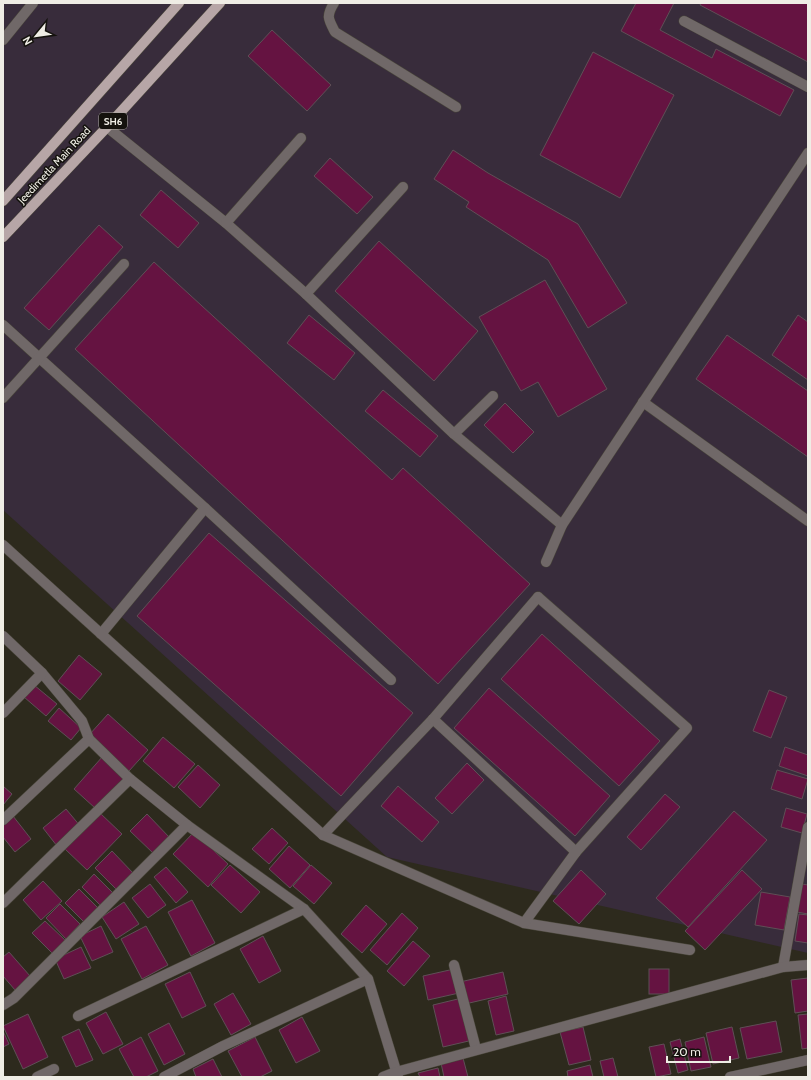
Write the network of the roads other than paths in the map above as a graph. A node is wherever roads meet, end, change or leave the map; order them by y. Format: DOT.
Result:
graph roads {
  1 [pos="33,3"];
  2 [pos="179,3"];
  3 [pos="220,3"];
  4 [pos="334,3"];
  5 [pos="684,21"];
  6 [pos="3,40"];
  7 [pos="808,87"];
  8 [pos="456,107"];
  9 [pos="107,127"];
  10 [pos="301,138"];
  11 [pos="808,153"];
  12 [pos="403,187"];
  13 [pos="3,202"];
  14 [pos="226,223"];
  15 [pos="3,237"];
  16 [pos="124,264"];
  17 [pos="306,294"];
  18 [pos="3,325"];
  19 [pos="40,356"];
  20 [pos="493,396"];
  21 [pos="3,398"];
  22 [pos="643,402"];
  23 [pos="454,434"];
  24 [pos="205,508"];
  25 [pos="808,521"];
  26 [pos="562,525"];
  27 [pos="3,545"];
  28 [pos="546,562"];
  29 [pos="101,634"];
  30 [pos="3,636"];
  31 [pos="42,673"];
  32 [pos="391,680"];
  33 [pos="3,713"];
  34 [pos="433,719"];
  35 [pos="90,739"];
  36 [pos="130,779"];
  37 [pos="3,820"];
  38 [pos="187,825"];
  39 [pos="808,827"];
  40 [pos="323,835"];
  41 [pos="576,852"];
  42 [pos="3,903"];
  43 [pos="304,909"];
  44 [pos="524,923"];
  45 [pos="690,950"];
  46 [pos="454,965"];
  47 [pos="808,965"];
  48 [pos="783,967"];
  49 [pos="368,979"];
  50 [pos="3,1005"];
  51 [pos="78,1016"];
  52 [pos="476,1049"];
  53 [pos="808,1060"];
  54 [pos="54,1069"];
  55 [pos="397,1074"];
  56 [pos="37,1077"];
  57 [pos="164,1077"];
  58 [pos="384,1077"];
  59 [pos="730,1077"];
  1 -- 6 [label="street"];
  2 -- 13 [label="main road, Jeedimetla Main Road / SH6"];
  3 -- 9 [label="main road, Jeedimetla Main Road / SH6"];
  4 -- 8 [label="street"];
  5 -- 7 [label="street"];
  9 -- 14 [label="street"];
  9 -- 15 [label="main road, Jeedimetla Main Road / SH6"];
  10 -- 14 [label="street"];
  11 -- 22 [label="street"];
  12 -- 17 [label="street"];
  14 -- 17 [label="street"];
  16 -- 19 [label="street"];
  17 -- 23 [label="street"];
  18 -- 19 [label="street"];
  19 -- 21 [label="street"];
  19 -- 24 [label="street"];
  20 -- 23 [label="street"];
  22 -- 25 [label="street"];
  22 -- 26 [label="street"];
  23 -- 26 [label="street"];
  24 -- 29 [label="street"];
  24 -- 32 [label="street"];
  26 -- 28 [label="street"];
  27 -- 29 [label="street"];
  29 -- 40 [label="street"];
  30 -- 31 [label="street"];
  31 -- 33 [label="street"];
  31 -- 35 [label="street"];
  34 -- 40 [label="street"];
  34 -- 41 [label="street"];
  34 -- 41 [label="street"];
  35 -- 36 [label="street"];
  35 -- 37 [label="street"];
  36 -- 38 [label="street"];
  36 -- 42 [label="street"];
  38 -- 43 [label="street"];
  38 -- 50 [label="street"];
  39 -- 48 [label="street"];
  40 -- 44 [label="street"];
  41 -- 44 [label="street"];
  43 -- 49 [label="street"];
  43 -- 51 [label="street"];
  44 -- 45 [label="street"];
  46 -- 52 [label="street"];
  47 -- 48 [label="street"];
  48 -- 52 [label="street"];
  49 -- 55 [label="street"];
  49 -- 57 [label="street"];
  52 -- 55 [label="street"];
  53 -- 59 [label="street"];
  54 -- 56 [label="street"];
  55 -- 58 [label="street"];
}
